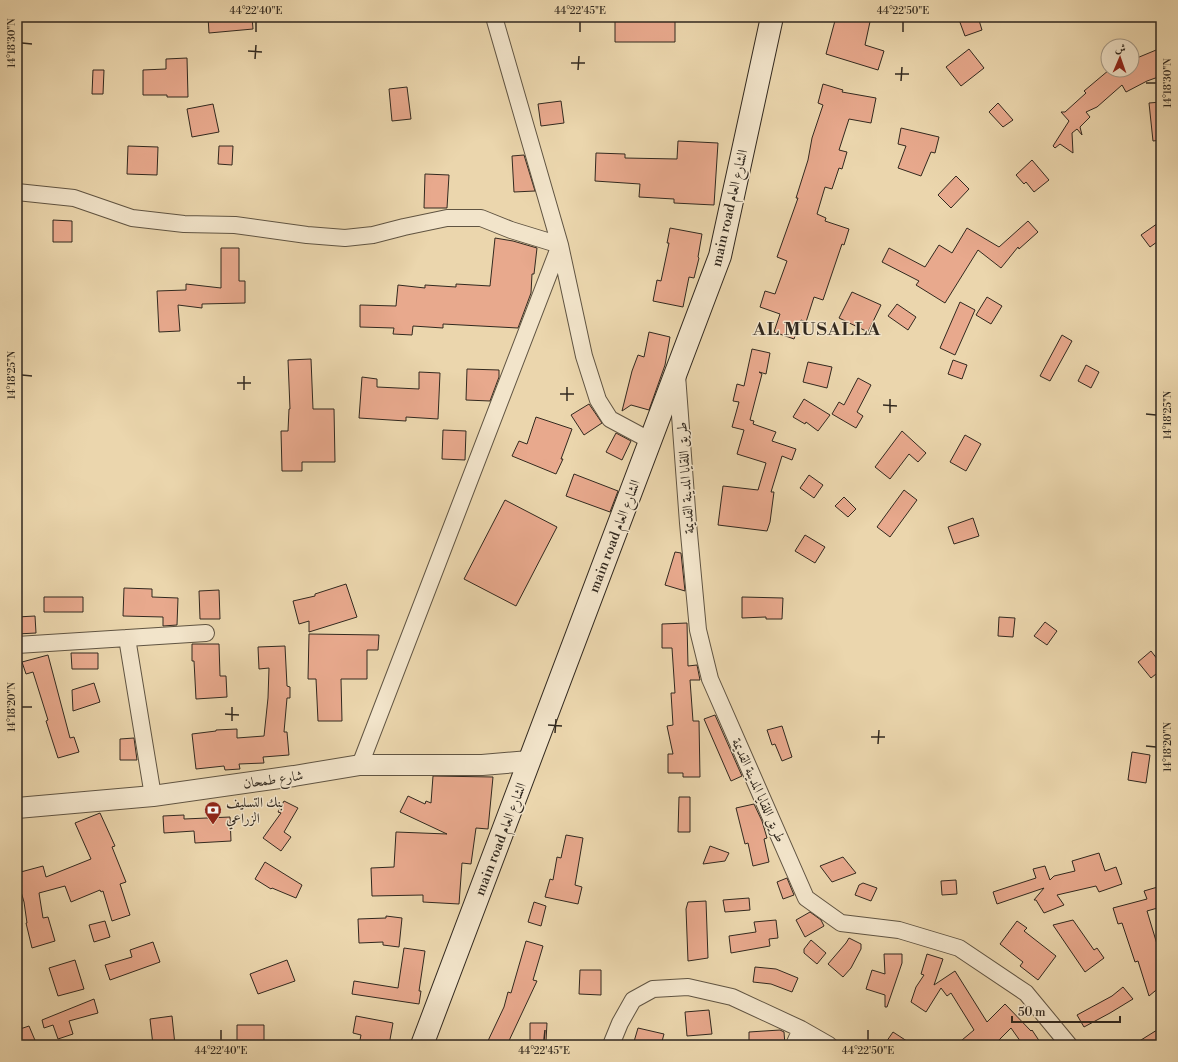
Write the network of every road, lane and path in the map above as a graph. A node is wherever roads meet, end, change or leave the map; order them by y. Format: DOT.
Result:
graph roads {
  1 [pos="494,17"];
  2 [pos="772,17"];
  3 [pos="17,192"];
  4 [pos="560,245"];
  5 [pos="677,371"];
  6 [pos="651,440"];
  7 [pos="206,633"];
  8 [pos="127,638"];
  9 [pos="17,645"];
  10 [pos="529,761"];
  11 [pos="360,765"];
  12 [pos="153,796"];
  13 [pos="17,808"];
  14 [pos="801,1029"];
  15 [pos="422,1045"];
  16 [pos="611,1045"];
  17 [pos="794,1045"];
  18 [pos="829,1045"];
  19 [pos="1070,1045"];
  1 -- 4 [label="street"];
  2 -- 5 [label="main road, main road الشارع العام"];
  3 -- 4 [label="street"];
  4 -- 6 [label="street"];
  4 -- 11 [label="street"];
  5 -- 6 [label="main road, main road الشارع العام"];
  5 -- 19 [label="street, طريق اللقايا المدينة القديمة"];
  6 -- 10 [label="main road, main road الشارع العام"];
  7 -- 8 [label="street"];
  8 -- 9 [label="street"];
  8 -- 12 [label="street"];
  10 -- 11 [label="street, شارع طمحان"];
  10 -- 15 [label="main road, main road الشارع العام"];
  11 -- 12 [label="street, شارع طمحان"];
  12 -- 13 [label="street, شارع طمحان"];
  14 -- 16 [label="street"];
  14 -- 17 [label="street"];
  14 -- 18 [label="street"];
}
